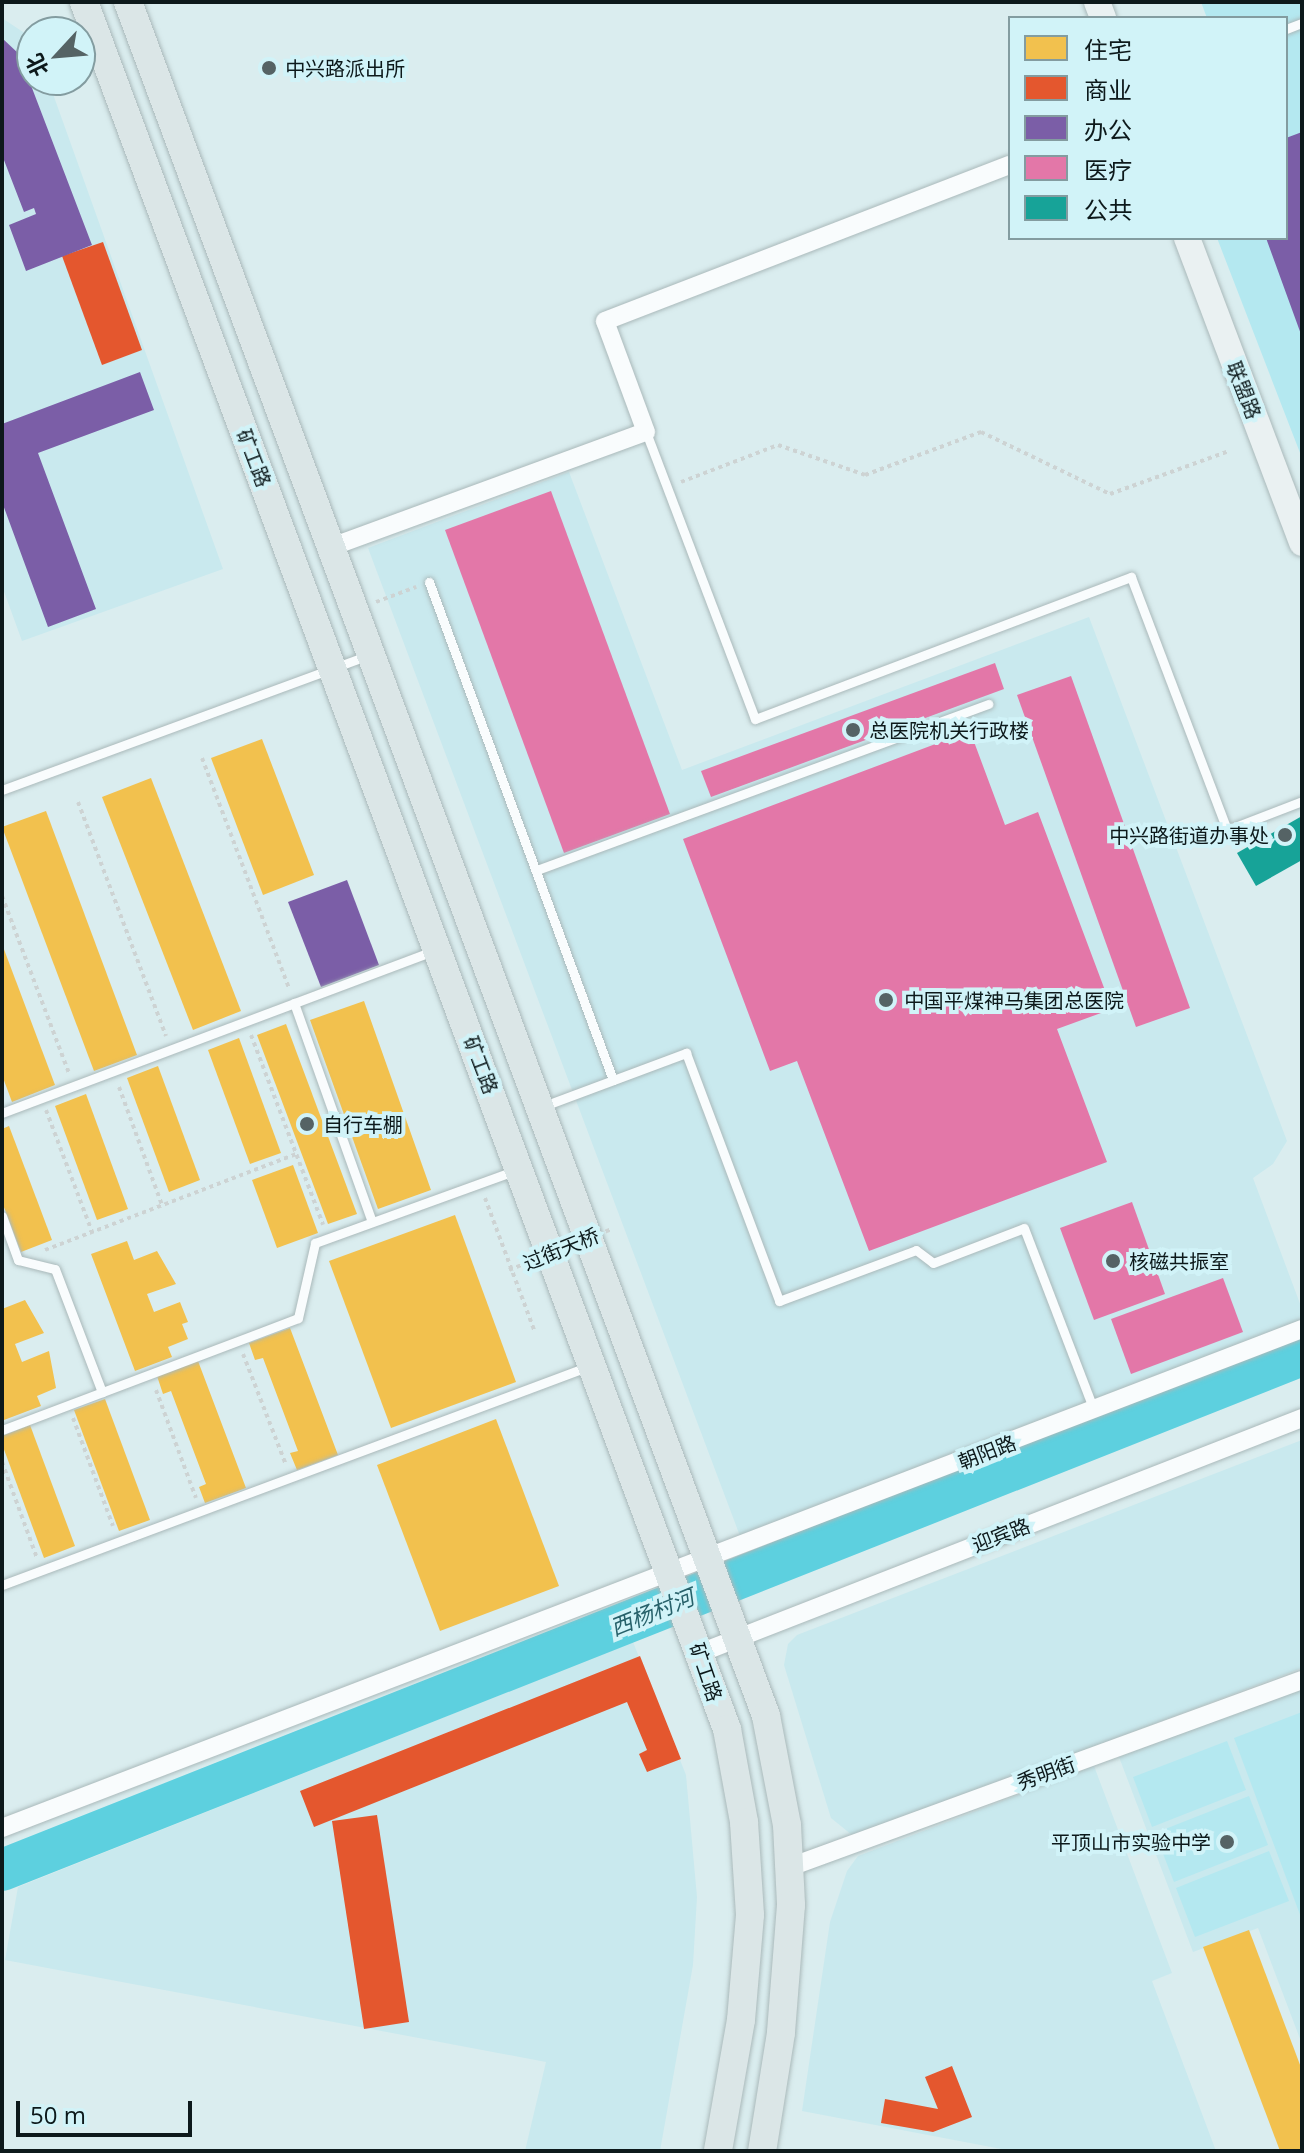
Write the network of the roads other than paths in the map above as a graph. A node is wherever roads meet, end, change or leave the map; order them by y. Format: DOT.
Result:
graph roads {
  1 [pos="84,2"];
  2 [pos="128,2"];
  3 [pos="1008,166"];
  4 [pos="1188,240"];
  5 [pos="646,432"];
  6 [pos="1302,543"];
  7 [pos="331,547"];
  8 [pos="429,582"];
  9 [pos="371,654"];
  10 [pos="333,669"];
  11 [pos="988,704"];
  12 [pos="2,790"];
  13 [pos="1302,801"];
  14 [pos="537,870"];
  15 [pos="438,948"];
  16 [pos="294,1003"];
  17 [pos="613,1080"];
  18 [pos="541,1107"];
  19 [pos="2,1113"];
  20 [pos="520,1168"];
  21 [pos="2,1216"];
  22 [pos="372,1222"];
  23 [pos="1302,1329"];
  24 [pos="594,1364"];
  25 [pos="102,1392"];
  26 [pos="1094,1410"];
  27 [pos="1302,1418"];
  28 [pos="2,1430"];
  29 [pos="710,1560"];
  30 [pos="671,1575"];
  31 [pos="2,1585"];
  32 [pos="733,1624"];
  33 [pos="700,1653"];
  34 [pos="1302,1680"];
  35 [pos="2,1828"];
  36 [pos="790,1867"];
  37 [pos="718,2151"];
  38 [pos="762,2151"];
  1 -- 10 [label="main road, 矿工路"];
  2 -- 7 [label="main road, 矿工路"];
  3 -- 5 [label="street"];
  4 -- 6 [label="street, 联盟路"];
  5 -- 7 [label="street"];
  5 -- 13 [label="lane"];
  7 -- 9 [label="main road, 矿工路"];
  8 -- 14 [label="lane"];
  9 -- 10 [label="lane"];
  9 -- 18 [label="main road, 矿工路"];
  10 -- 12 [label="lane"];
  10 -- 15 [label="main road, 矿工路"];
  11 -- 14 [label="lane"];
  14 -- 17 [label="lane"];
  15 -- 16 [label="lane"];
  15 -- 20 [label="main road, 矿工路"];
  16 -- 19 [label="lane"];
  16 -- 22 [label="lane"];
  17 -- 18 [label="lane"];
  17 -- 26 [label="lane"];
  18 -- 29 [label="main road, 矿工路"];
  20 -- 22 [label="lane"];
  20 -- 24 [label="main road, 矿工路"];
  21 -- 25 [label="lane"];
  22 -- 25 [label="lane"];
  23 -- 26 [label="street, 朝阳路"];
  24 -- 30 [label="main road, 矿工路"];
  24 -- 31 [label="lane"];
  25 -- 28 [label="lane"];
  26 -- 29 [label="street, 朝阳路"];
  27 -- 32 [label="street, 迎宾路"];
  29 -- 30 [label="street, 朝阳路"];
  29 -- 32 [label="main road, 矿工路"];
  30 -- 33 [label="main road, 矿工路"];
  30 -- 35 [label="street, 朝阳路"];
  32 -- 33 [label="street, 迎宾路"];
  32 -- 36 [label="main road, 矿工路"];
  33 -- 37 [label="main road, 矿工路"];
  34 -- 36 [label="street, 秀明街"];
  36 -- 38 [label="main road, 矿工路"];
}
